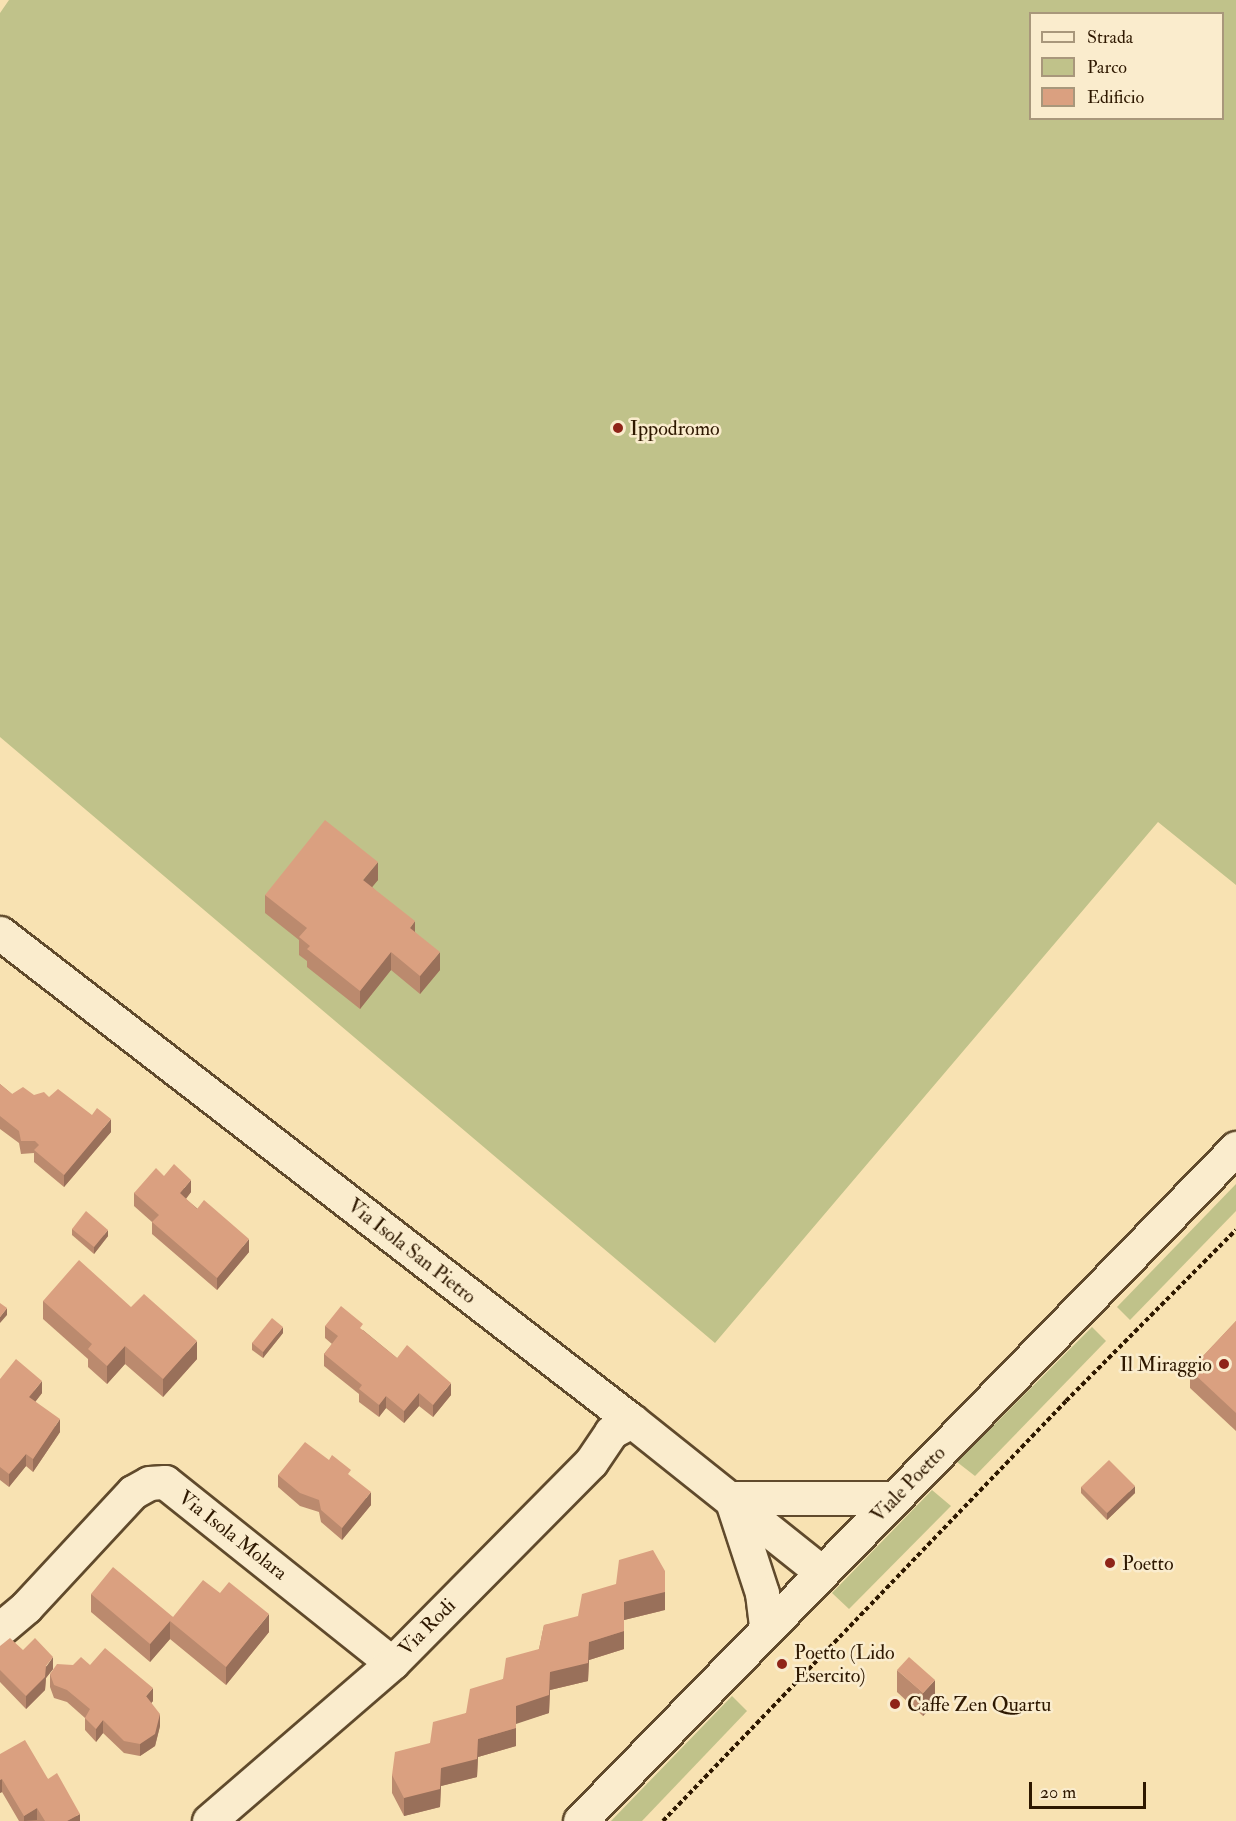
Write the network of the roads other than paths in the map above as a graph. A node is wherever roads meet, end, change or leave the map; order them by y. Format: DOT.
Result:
graph roads {
  1 [pos="0,933"];
  2 [pos="1236,1148"];
  3 [pos="632,1421"];
  4 [pos="731,1498"];
  5 [pos="894,1498"];
  6 [pos="821,1572"];
  7 [pos="766,1628"];
  8 [pos="0,1629"];
  9 [pos="392,1663"];
  10 [pos="209,1821"];
  11 [pos="580,1821"];
  1 -- 3 [label="street, Via Isola San Pietro"];
  2 -- 5 [label="street, Viale Poetto"];
  3 -- 4 [label="street, Via Isola San Pietro"];
  3 -- 9 [label="street, Via Rodi"];
  4 -- 5 [label="street"];
  4 -- 6 [label="street, Via Isola San Pietro"];
  4 -- 7 [label="street"];
  5 -- 6 [label="street, Viale Poetto"];
  6 -- 7 [label="street, Viale Poetto"];
  7 -- 11 [label="street, Viale Poetto"];
  8 -- 9 [label="street, Via Isola Molara"];
  9 -- 10 [label="street, Via Rodi"];
}
